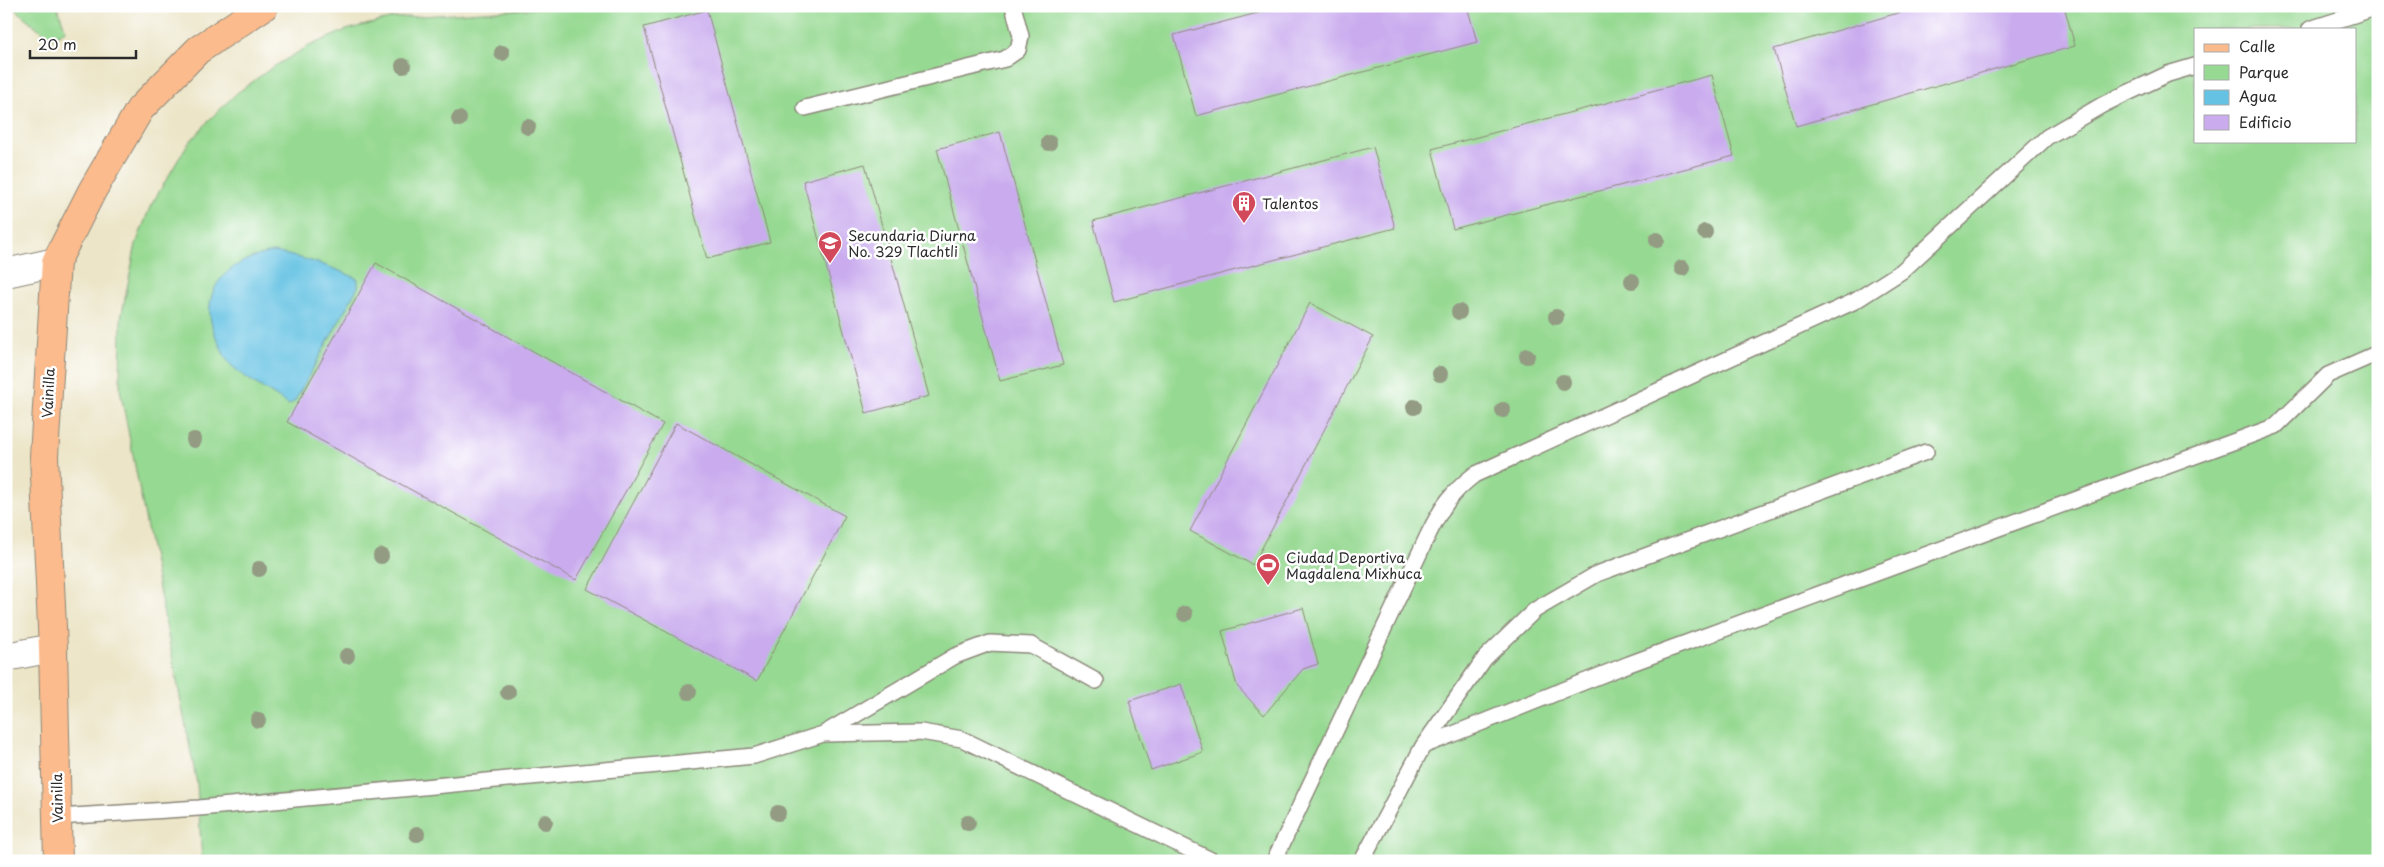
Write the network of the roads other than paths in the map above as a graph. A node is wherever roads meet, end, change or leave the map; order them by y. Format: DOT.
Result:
graph roads {
  1 [pos="264,6"];
  2 [pos="1012,6"];
  3 [pos="2378,7"];
  4 [pos="2313,28"];
  5 [pos="2194,66"];
  6 [pos="805,108"];
  7 [pos="56,262"];
  8 [pos="6,273"];
  9 [pos="2378,353"];
  10 [pos="1926,452"];
  11 [pos="53,648"];
  12 [pos="6,657"];
  13 [pos="1096,681"];
  14 [pos="823,734"];
  15 [pos="1423,746"];
  16 [pos="58,817"];
  17 [pos="58,861"];
  18 [pos="1213,861"];
  19 [pos="1274,861"];
  20 [pos="1362,861"];
  1 -- 7 [label="main road, Vainilla"];
  2 -- 6 [label="lane"];
  3 -- 4 [label="lane"];
  5 -- 19 [label="lane"];
  7 -- 8 [label="street"];
  7 -- 11 [label="main road, Vainilla"];
  9 -- 15 [label="lane"];
  10 -- 15 [label="lane"];
  11 -- 12 [label="street"];
  11 -- 16 [label="main road, Vainilla"];
  13 -- 14 [label="lane"];
  14 -- 16 [label="lane"];
  14 -- 18 [label="lane"];
  15 -- 20 [label="lane"];
  16 -- 17 [label="main road, Vainilla"];
}
